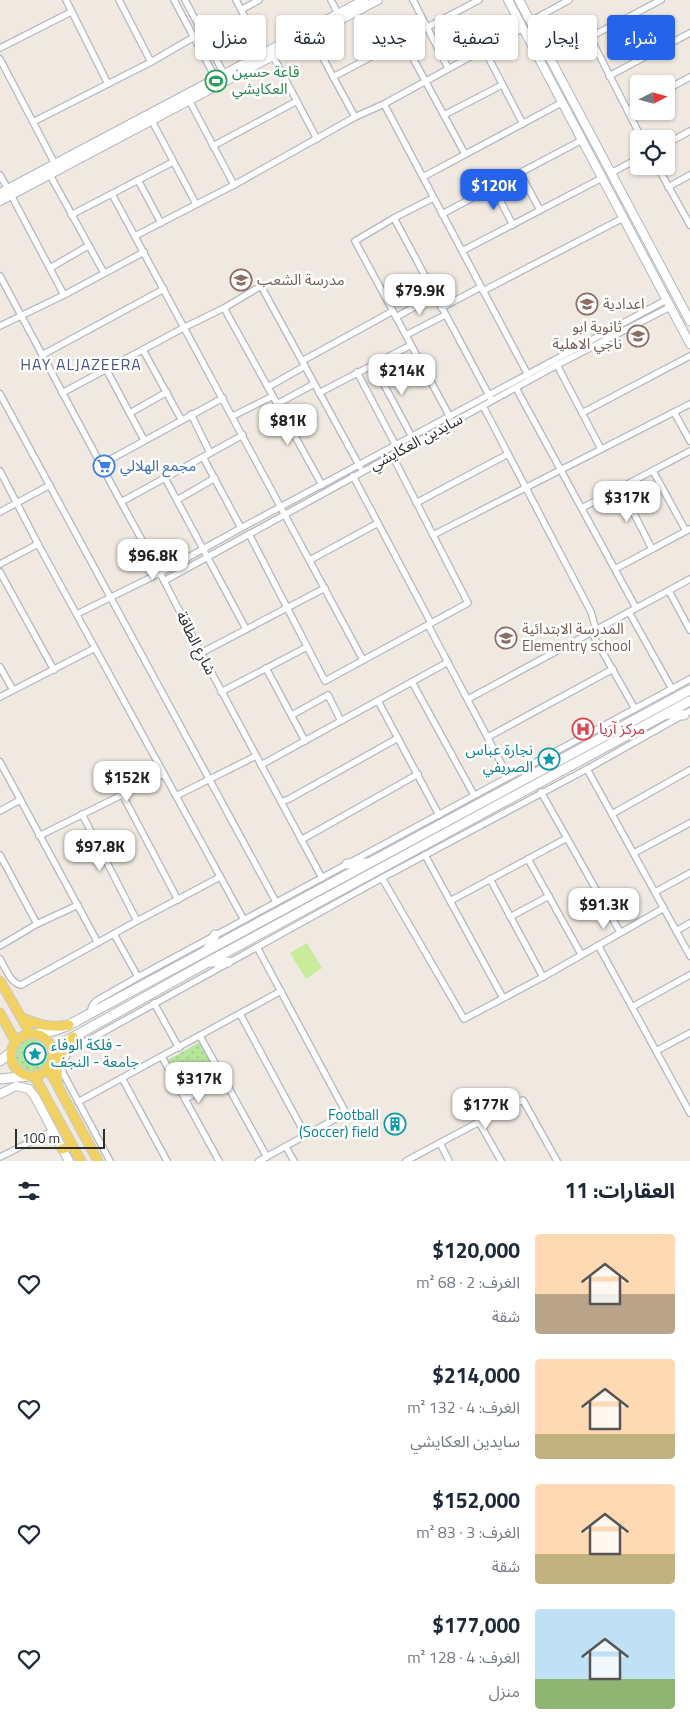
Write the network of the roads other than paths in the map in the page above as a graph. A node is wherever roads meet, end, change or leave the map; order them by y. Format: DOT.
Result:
graph roads {
  1 [pos="66,0"];
  2 [pos="119,0"];
  3 [pos="174,0"];
  4 [pos="185,0"];
  5 [pos="236,0"];
  6 [pos="260,0"];
  7 [pos="331,0"];
  8 [pos="364,0"];
  9 [pos="378,0"];
  10 [pos="413,0"];
  11 [pos="479,0"];
  12 [pos="508,0"];
  13 [pos="519,0"];
  14 [pos="570,0"];
  15 [pos="661,0"];
  16 [pos="357,8"];
  17 [pos="241,10"];
  18 [pos="71,12"];
  19 [pos="344,13"];
  20 [pos="244,15"];
  21 [pos="341,15"];
  22 [pos="542,15"];
  23 [pos="528,16"];
  24 [pos="427,27"];
  25 [pos="523,28"];
  26 [pos="518,31"];
  27 [pos="597,33"];
  28 [pos="690,33"];
  29 [pos="194,37"];
  30 [pos="0,48"];
  31 [pos="597,51"];
  32 [pos="266,52"];
  33 [pos="276,54"];
  34 [pos="273,56"];
  35 [pos="0,59"];
  36 [pos="251,60"];
  37 [pos="324,60"];
  38 [pos="365,60"];
  39 [pos="414,60"];
  40 [pos="463,60"];
  41 [pos="490,60"];
  42 [pos="551,60"];
  43 [pos="151,62"];
  44 [pos="448,68"];
  45 [pos="224,74"];
  46 [pos="609,76"];
  47 [pos="333,77"];
  48 [pos="690,77"];
  49 [pos="216,79"];
  50 [pos="426,80"];
  51 [pos="108,84"];
  52 [pos="502,85"];
  53 [pos="675,85"];
  54 [pos="189,100"];
  55 [pos="297,101"];
  56 [pos="562,102"];
  57 [pos="384,104"];
  58 [pos="628,110"];
  59 [pos="444,115"];
  60 [pos="355,117"];
  61 [pos="152,120"];
  62 [pos="33,122"];
  63 [pos="522,124"];
  64 [pos="134,126"];
  65 [pos="638,130"];
  66 [pos="125,131"];
  67 [pos="690,131"];
  68 [pos="317,139"];
  69 [pos="675,139"];
  70 [pos="582,140"];
  71 [pos="213,146"];
  72 [pos="465,154"];
  73 [pos="174,162"];
  74 [pos="630,163"];
  75 [pos="55,164"];
  76 [pos="520,173"];
  77 [pos="611,173"];
  78 [pos="0,175"];
  79 [pos="50,175"];
  80 [pos="662,175"];
  81 [pos="690,175"];
  82 [pos="423,177"];
  83 [pos="602,178"];
  84 [pos="138,180"];
  85 [pos="616,183"];
  86 [pos="234,185"];
  87 [pos="493,187"];
  88 [pos="607,187"];
  89 [pos="668,187"];
  90 [pos="6,193"];
  91 [pos="112,194"];
  92 [pos="622,194"];
  93 [pos="433,198"];
  94 [pos="0,201"];
  95 [pos="614,201"];
  96 [pos="196,204"];
  97 [pos="540,210"];
  98 [pos="442,214"];
  99 [pos="72,216"];
  100 [pos="394,218"];
  101 [pos="623,218"];
  102 [pos="161,223"];
  103 [pos="690,223"];
  104 [pos="513,225"];
  105 [pos="135,236"];
  106 [pos="88,246"];
  107 [pos="144,252"];
  108 [pos="462,252"];
  109 [pos="50,268"];
  110 [pos="104,274"];
  111 [pos="0,276"];
  112 [pos="164,289"];
  113 [pos="482,289"];
  114 [pos="64,295"];
  115 [pos="435,296"];
  116 [pos="668,304"];
  117 [pos="686,306"];
  118 [pos="224,308"];
  119 [pos="441,308"];
  120 [pos="395,314"];
  121 [pos="21,315"];
  122 [pos="445,315"];
  123 [pos="690,320"];
  124 [pos="0,326"];
  125 [pos="185,328"];
  126 [pos="406,335"];
  127 [pos="690,344"];
  128 [pos="411,345"];
  129 [pos="143,350"];
  130 [pos="42,355"];
  131 [pos="690,356"];
  132 [pos="304,364"];
  133 [pos="373,364"];
  134 [pos="558,365"];
  135 [pos="106,369"];
  136 [pos="357,372"];
  137 [pos="528,375"];
  138 [pos="314,384"];
  139 [pos="268,387"];
  140 [pos="516,388"];
  141 [pos="167,392"];
  142 [pos="62,393"];
  143 [pos="319,393"];
  144 [pos="0,394"];
  145 [pos="273,396"];
  146 [pos="223,398"];
  147 [pos="490,399"];
  148 [pos="278,404"];
  149 [pos="690,404"];
  150 [pos="483,406"];
  151 [pos="674,412"];
  152 [pos="130,413"];
  153 [pos="582,413"];
  154 [pos="191,414"];
  155 [pos="233,416"];
  156 [pos="450,417"];
  157 [pos="181,419"];
  158 [pos="440,425"];
  159 [pos="243,435"];
  160 [pos="412,437"];
  161 [pos="144,440"];
  162 [pos="690,441"];
  163 [pos="396,446"];
  164 [pos="601,449"];
  165 [pos="690,451"];
  166 [pos="210,453"];
  167 [pos="508,454"];
  168 [pos="392,455"];
  169 [pos="203,457"];
  170 [pos="100,465"];
  171 [pos="358,465"];
  172 [pos="561,469"];
  173 [pos="0,471"];
  174 [pos="653,471"];
  175 [pos="362,472"];
  176 [pos="353,476"];
  177 [pos="165,478"];
  178 [pos="215,478"];
  179 [pos="50,485"];
  180 [pos="322,485"];
  181 [pos="525,487"];
  182 [pos="621,488"];
  183 [pos="177,500"];
  184 [pos="121,502"];
  185 [pos="17,503"];
  186 [pos="416,503"];
  187 [pos="282,506"];
  188 [pos="582,508"];
  189 [pos="0,512"];
  190 [pos="286,514"];
  191 [pos="378,523"];
  192 [pos="242,528"];
  193 [pos="688,530"];
  194 [pos="249,534"];
  195 [pos="433,535"];
  196 [pos="38,544"];
  197 [pos="204,549"];
  198 [pos="652,549"];
  199 [pos="208,556"];
  200 [pos="310,560"];
  201 [pos="0,564"];
  202 [pos="615,569"];
  203 [pos="0,572"];
  204 [pos="160,573"];
  205 [pos="690,579"];
  206 [pos="164,581"];
  207 [pos="325,588"];
  208 [pos="669,590"];
  209 [pos="110,597"];
  210 [pos="287,607"];
  211 [pos="636,608"];
  212 [pos="629,612"];
  213 [pos="77,614"];
  214 [pos="430,624"];
  215 [pos="246,629"];
  216 [pos="690,629"];
  217 [pos="594,632"];
  218 [pos="307,647"];
  219 [pos="95,648"];
  220 [pos="201,653"];
  221 [pos="363,660"];
  222 [pos="448,662"];
  223 [pos="0,667"];
  224 [pos="266,668"];
  225 [pos="613,669"];
  226 [pos="54,670"];
  227 [pos="690,679"];
  228 [pos="412,682"];
  229 [pos="672,689"];
  230 [pos="12,690"];
  231 [pos="690,690"];
  232 [pos="222,692"];
  233 [pos="0,697"];
  234 [pos="468,699"];
  235 [pos="378,701"];
  236 [pos="690,701"];
  237 [pos="655,703"];
  238 [pos="635,709"];
  239 [pos="687,713"];
  240 [pos="666,714"];
  241 [pos="292,716"];
  242 [pos="341,721"];
  243 [pos="488,737"];
  244 [pos="398,738"];
  245 [pos="306,741"];
  246 [pos="256,756"];
  247 [pos="0,762"];
  248 [pos="261,765"];
  249 [pos="544,769"];
  250 [pos="587,769"];
  251 [pos="690,770"];
  252 [pos="164,774"];
  253 [pos="418,774"];
  254 [pos="508,776"];
  255 [pos="209,778"];
  256 [pos="528,778"];
  257 [pos="550,778"];
  258 [pos="538,789"];
  259 [pos="122,794"];
  260 [pos="474,795"];
  261 [pos="176,796"];
  262 [pos="20,800"];
  263 [pos="280,802"];
  264 [pos="0,811"];
  265 [pos="82,814"];
  266 [pos="439,814"];
  267 [pos="612,814"];
  268 [pos="690,824"];
  269 [pos="39,836"];
  270 [pos="567,838"];
  271 [pos="301,840"];
  272 [pos="634,853"];
  273 [pos="0,855"];
  274 [pos="425,855"];
  275 [pos="406,856"];
  276 [pos="528,860"];
  277 [pos="370,863"];
  278 [pos="347,864"];
  279 [pos="400,869"];
  280 [pos="690,873"];
  281 [pos="220,877"];
  282 [pos="322,878"];
  283 [pos="382,878"];
  284 [pos="490,878"];
  285 [pos="655,892"];
  286 [pos="549,896"];
  287 [pos="178,900"];
  288 [pos="276,902"];
  289 [pos="450,902"];
  290 [pos="78,905"];
  291 [pos="664,908"];
  292 [pos="510,917"];
  293 [pos="244,920"];
  294 [pos="137,921"];
  295 [pos="37,924"];
  296 [pos="690,924"];
  297 [pos="676,931"];
  298 [pos="620,932"];
  299 [pos="114,934"];
  300 [pos="215,935"];
  301 [pos="98,943"];
  302 [pos="0,946"];
  303 [pos="598,946"];
  304 [pos="257,947"];
  305 [pos="206,951"];
  306 [pos="581,954"];
  307 [pos="690,956"];
  308 [pos="0,959"];
  309 [pos="208,962"];
  310 [pos="228,962"];
  311 [pos="690,975"];
  312 [pos="138,977"];
  313 [pos="543,977"];
  314 [pos="0,981"];
  315 [pos="281,991"];
  316 [pos="503,998"];
  317 [pos="154,1003"];
  318 [pos="632,1007"];
  319 [pos="0,1013"];
  320 [pos="90,1014"];
  321 [pos="240,1014"];
  322 [pos="19,1016"];
  323 [pos="68,1025"];
  324 [pos="34,1033"];
  325 [pos="690,1033"];
  326 [pos="200,1036"];
  327 [pos="73,1038"];
  328 [pos="15,1041"];
  329 [pos="179,1048"];
  330 [pos="656,1051"];
  331 [pos="10,1053"];
  332 [pos="53,1055"];
  333 [pos="162,1057"];
  334 [pos="0,1061"];
  335 [pos="48,1068"];
  336 [pos="31,1076"];
  337 [pos="122,1078"];
  338 [pos="224,1078"];
  339 [pos="0,1079"];
  340 [pos="58,1089"];
  341 [pos="0,1094"];
  342 [pos="185,1099"];
  343 [pos="78,1102"];
  344 [pos="690,1114"];
  345 [pos="479,1122"];
  346 [pos="52,1131"];
  347 [pos="306,1136"];
  348 [pos="440,1143"];
  349 [pos="72,1145"];
  350 [pos="286,1147"];
  351 [pos="62,1150"];
  352 [pos="0,1157"];
  353 [pos="267,1157"];
  354 [pos="3,1161"];
  355 [pos="69,1161"];
  356 [pos="81,1161"];
  357 [pos="98,1161"];
  358 [pos="110,1161"];
  359 [pos="167,1161"];
  360 [pos="218,1161"];
  361 [pos="259,1161"];
  362 [pos="294,1161"];
  363 [pos="406,1161"];
  364 [pos="449,1161"];
  365 [pos="501,1161"];
  366 [pos="558,1161"];
  1 -- 18 [label="street"];
  2 -- 43 [label="street"];
  3 -- 29 [label="street"];
  4 -- 45 [label="street"];
  5 -- 17 [label="street"];
  6 -- 17 [label="street"];
  7 -- 19 [label="street"];
  8 -- 16 [label="street"];
  9 -- 16 [label="street"];
  10 -- 24 [label="street"];
  11 -- 24 [label="street"];
  12 -- 25 [label="street"];
  13 -- 23 [label="street"];
  14 -- 22 [label="street"];
  15 -- 27 [label="street"];
  16 -- 19 [label="street"];
  17 -- 20 [label="street"];
  18 -- 30 [label="street"];
  18 -- 51 [label="street"];
  19 -- 21 [label="street"];
  19 -- 32 [label="street"];
  24 -- 44 [label="street"];
  25 -- 26 [label="street"];
  25 -- 56 [label="street"];
  28 -- 46 [label="street"];
  29 -- 43 [label="street"];
  29 -- 49 [label="street"];
  31 -- 46 [label="street"];
  33 -- 34 [label="street"];
  34 -- 54 [label="street"];
  34 -- 55 [label="street"];
  35 -- 62 [label="street"];
  36 -- 45 [label="street"];
  37 -- 47 [label="street"];
  38 -- 47 [label="street"];
  39 -- 50 [label="street"];
  40 -- 44 [label="street"];
  41 -- 52 [label="street"];
  42 -- 77 [label="street"];
  43 -- 51 [label="street"];
  44 -- 50 [label="street"];
  45 -- 49 [label="street"];
  46 -- 58 [label="street"];
  47 -- 60 [label="street"];
  48 -- 53 [label="street"];
  49 -- 64 [label="street"];
  50 -- 57 [label="street"];
  50 -- 59 [label="street"];
  51 -- 62 [label="street"];
  52 -- 59 [label="street"];
  52 -- 63 [label="street"];
  54 -- 61 [label="street"];
  54 -- 71 [label="street"];
  55 -- 68 [label="street"];
  55 -- 71 [label="street"];
  56 -- 63 [label="street"];
  56 -- 70 [label="street"];
  57 -- 60 [label="street"];
  57 -- 82 [label="street"];
  58 -- 65 [label="street"];
  59 -- 72 [label="street"];
  60 -- 68 [label="street"];
  61 -- 64 [label="street"];
  61 -- 73 [label="street"];
  62 -- 75 [label="street"];
  63 -- 72 [label="street"];
  64 -- 66 [label="street"];
  66 -- 75 [label="street"];
  66 -- 79 [label="street"];
  67 -- 69 [label="street"];
  68 -- 86 [label="street"];
  70 -- 76 [label="street"];
  70 -- 83 [label="street"];
  71 -- 86 [label="street"];
  72 -- 82 [label="street"];
  73 -- 84 [label="street"];
  73 -- 96 [label="street"];
  74 -- 77 [label="street"];
  75 -- 90 [label="street"];
  76 -- 87 [label="street"];
  76 -- 97 [label="street"];
  77 -- 85 [label="street"];
  78 -- 90 [label="street"];
  79 -- 90 [label="street"];
  79 -- 99 [label="street"];
  80 -- 89 [label="street"];
  81 -- 89 [label="street"];
  82 -- 93 [label="street"];
  83 -- 88 [label="street"];
  83 -- 97 [label="street"];
  84 -- 91 [label="street"];
  84 -- 102 [label="street"];
  85 -- 88 [label="street"];
  85 -- 92 [label="street"];
  86 -- 96 [label="street"];
  87 -- 98 [label="street"];
  87 -- 104 [label="street"];
  88 -- 95 [label="street"];
  89 -- 103 [label="street"];
  90 -- 94 [label="street"];
  90 -- 109 [label="street"];
  91 -- 99 [label="street"];
  91 -- 105 [label="street"];
  92 -- 95 [label="street"];
  92 -- 117 [label="street"];
  93 -- 98 [label="street"];
  93 -- 100 [label="street"];
  95 -- 101 [label="street"];
  96 -- 102 [label="street"];
  97 -- 104 [label="street"];
  98 -- 108 [label="street"];
  99 -- 106 [label="street"];
  100 -- 115 [label="street"];
  100 -- 120 [label="street"];
  101 -- 113 [label="street"];
  101 -- 116 [label="street"];
  102 -- 105 [label="street"];
  104 -- 108 [label="street"];
  105 -- 107 [label="street"];
  106 -- 109 [label="street"];
  106 -- 110 [label="street"];
  107 -- 110 [label="street"];
  107 -- 112 [label="street"];
  108 -- 113 [label="street"];
  109 -- 114 [label="street"];
  110 -- 114 [label="street"];
  111 -- 121 [label="street, شارع الطاقة"];
  112 -- 125 [label="street"];
  112 -- 130 [label="street"];
  113 -- 119 [label="street"];
  113 -- 137 [label="street"];
  114 -- 121 [label="street"];
  115 -- 119 [label="street"];
  115 -- 120 [label="street"];
  116 -- 127 [label="street"];
  116 -- 134 [label="street, سايدين العكايشي"];
  116 -- 137 [label="street, سايدين العكايشي"];
  117 -- 123 [label="street"];
  118 -- 125 [label="street"];
  118 -- 132 [label="street"];
  118 -- 139 [label="street"];
  119 -- 122 [label="street"];
  120 -- 126 [label="street"];
  120 -- 132 [label="street"];
  121 -- 124 [label="street"];
  121 -- 130 [label="street, شارع الطاقة"];
  122 -- 126 [label="street"];
  122 -- 147 [label="street"];
  125 -- 129 [label="street"];
  125 -- 146 [label="street"];
  126 -- 128 [label="street"];
  128 -- 133 [label="street"];
  128 -- 156 [label="street"];
  129 -- 135 [label="street"];
  129 -- 141 [label="street"];
  130 -- 142 [label="street, شارع الطاقة"];
  131 -- 153 [label="street"];
  132 -- 138 [label="street"];
  132 -- 139 [label="street"];
  133 -- 136 [label="street"];
  133 -- 160 [label="street"];
  134 -- 140 [label="street, سايدين العكايشي"];
  134 -- 153 [label="street"];
  135 -- 142 [label="street"];
  135 -- 152 [label="street"];
  136 -- 143 [label="street"];
  136 -- 163 [label="street"];
  137 -- 147 [label="street, سايدين العكايشي"];
  138 -- 143 [label="street"];
  138 -- 148 [label="street"];
  139 -- 145 [label="street"];
  140 -- 147 [label="street, سايدين العكايشي"];
  140 -- 172 [label="street"];
  141 -- 152 [label="street"];
  141 -- 157 [label="street"];
  142 -- 170 [label="street, شارع الطاقة"];
  143 -- 171 [label="street"];
  144 -- 179 [label="street"];
  145 -- 148 [label="street"];
  145 -- 155 [label="street"];
  146 -- 154 [label="street"];
  146 -- 155 [label="street"];
  147 -- 150 [label="street, سايدين العكايشي"];
  147 -- 156 [label="street, سايدين العكايشي"];
  148 -- 180 [label="street"];
  149 -- 151 [label="street"];
  150 -- 158 [label="street, سايدين العكايشي"];
  150 -- 167 [label="street"];
  151 -- 162 [label="street"];
  151 -- 164 [label="street"];
  152 -- 161 [label="street"];
  153 -- 164 [label="street"];
  154 -- 157 [label="street"];
  154 -- 166 [label="street"];
  155 -- 159 [label="street"];
  156 -- 158 [label="street, سايدين العكايشي"];
  157 -- 161 [label="street"];
  158 -- 160 [label="street, سايدين العكايشي"];
  158 -- 168 [label="street, سايدين العكايشي"];
  159 -- 166 [label="street"];
  159 -- 187 [label="street"];
  160 -- 163 [label="street, سايدين العكايشي"];
  161 -- 170 [label="street"];
  163 -- 171 [label="street, سايدين العكايشي"];
  164 -- 172 [label="street"];
  165 -- 174 [label="street"];
  166 -- 169 [label="street"];
  167 -- 181 [label="street"];
  167 -- 186 [label="street"];
  168 -- 175 [label="street, سايدين العكايشي"];
  168 -- 186 [label="street"];
  169 -- 177 [label="street"];
  169 -- 178 [label="street"];
  170 -- 184 [label="street, شارع الطاقة"];
  171 -- 175 [label="street"];
  171 -- 180 [label="street, سايدين العكايشي"];
  172 -- 181 [label="street"];
  172 -- 188 [label="street"];
  173 -- 185 [label="street"];
  174 -- 182 [label="street"];
  174 -- 193 [label="street"];
  175 -- 176 [label="street, سايدين العكايشي"];
  176 -- 190 [label="street, سايدين العكايشي"];
  176 -- 191 [label="street"];
  177 -- 183 [label="street"];
  177 -- 184 [label="street"];
  178 -- 183 [label="street"];
  178 -- 192 [label="street"];
  179 -- 185 [label="street"];
  179 -- 209 [label="street"];
  180 -- 187 [label="street, سايدين العكايشي"];
  181 -- 195 [label="street"];
  181 -- 217 [label="street"];
  182 -- 188 [label="street"];
  182 -- 198 [label="street"];
  183 -- 197 [label="street"];
  184 -- 204 [label="street, شارع الطاقة"];
  185 -- 189 [label="street"];
  185 -- 196 [label="street"];
  186 -- 195 [label="street"];
  187 -- 190 [label="street"];
  187 -- 192 [label="street, سايدين العكايشي"];
  188 -- 202 [label="street"];
  190 -- 194 [label="street, سايدين العكايشي"];
  190 -- 200 [label="street"];
  191 -- 200 [label="street"];
  191 -- 214 [label="street"];
  192 -- 197 [label="street, سايدين العكايشي"];
  193 -- 198 [label="street"];
  194 -- 199 [label="street, سايدين العكايشي"];
  194 -- 210 [label="street"];
  195 -- 214 [label="street"];
  196 -- 201 [label="street"];
  196 -- 213 [label="street"];
  197 -- 199 [label="street"];
  197 -- 204 [label="street, سايدين العكايشي"];
  198 -- 202 [label="street"];
  199 -- 206 [label="street, سايدين العكايشي"];
  199 -- 215 [label="street"];
  200 -- 207 [label="street"];
  202 -- 211 [label="street"];
  203 -- 226 [label="street"];
  204 -- 206 [label="street, شارع الطاقة"];
  204 -- 209 [label="street, سايدين العكايشي"];
  205 -- 208 [label="street"];
  206 -- 220 [label="street, شارع الطاقة"];
  207 -- 210 [label="street"];
  207 -- 221 [label="street"];
  208 -- 211 [label="street"];
  208 -- 216 [label="street"];
  209 -- 213 [label="street, سايدين العكايشي"];
  209 -- 255 [label="street"];
  210 -- 215 [label="street"];
  210 -- 218 [label="street"];
  211 -- 212 [label="street"];
  212 -- 217 [label="street"];
  212 -- 229 [label="street"];
  213 -- 219 [label="street"];
  214 -- 221 [label="street"];
  214 -- 222 [label="street"];
  215 -- 220 [label="street"];
  217 -- 225 [label="street"];
  217 -- 234 [label="street"];
  218 -- 221 [label="street"];
  218 -- 224 [label="street"];
  219 -- 226 [label="street"];
  219 -- 252 [label="street"];
  220 -- 232 [label="street, شارع الطاقة"];
  222 -- 228 [label="street"];
  222 -- 234 [label="street"];
  223 -- 230 [label="street"];
  224 -- 232 [label="street"];
  224 -- 241 [label="street"];
  225 -- 238 [label="street"];
  225 -- 243 [label="street"];
  226 -- 230 [label="street"];
  227 -- 229 [label="street"];
  228 -- 235 [label="street"];
  228 -- 260 [label="street"];
  229 -- 237 [label="street"];
  230 -- 233 [label="street"];
  231 -- 237 [label="main road"];
  232 -- 246 [label="street, شارع الطاقة"];
  234 -- 243 [label="street"];
  235 -- 242 [label="street"];
  235 -- 244 [label="street"];
  236 -- 240 [label="main road"];
  237 -- 238 [label="street"];
  237 -- 249 [label="main road"];
  238 -- 254 [label="street"];
  239 -- 240 [label="main road"];
  239 -- 250 [label="street"];
  240 -- 257 [label="main road"];
  241 -- 242 [label="street"];
  241 -- 245 [label="street"];
  242 -- 245 [label="street"];
  243 -- 254 [label="street"];
  244 -- 253 [label="street"];
  244 -- 263 [label="street"];
  245 -- 248 [label="street"];
  246 -- 248 [label="street, شارع الطاقة"];
  246 -- 255 [label="street"];
  247 -- 262 [label="street"];
  248 -- 263 [label="street, شارع الطاقة"];
  249 -- 256 [label="main road"];
  249 -- 257 [label="main road"];
  250 -- 258 [label="street"];
  250 -- 267 [label="street"];
  251 -- 267 [label="street"];
  252 -- 259 [label="street"];
  252 -- 261 [label="street"];
  253 -- 266 [label="street"];
  253 -- 271 [label="street"];
  254 -- 260 [label="street"];
  255 -- 261 [label="street"];
  255 -- 288 [label="street"];
  256 -- 258 [label="main road"];
  256 -- 277 [label="main road"];
  257 -- 258 [label="main road"];
  258 -- 270 [label="street"];
  258 -- 274 [label="street"];
  258 -- 275 [label="main road"];
  259 -- 265 [label="street"];
  259 -- 287 [label="street"];
  260 -- 266 [label="street"];
  261 -- 281 [label="street"];
  262 -- 264 [label="street"];
  262 -- 269 [label="street"];
  263 -- 271 [label="street, شارع الطاقة"];
  265 -- 269 [label="street"];
  265 -- 294 [label="street"];
  266 -- 278 [label="street"];
  267 -- 272 [label="street"];
  268 -- 272 [label="street"];
  269 -- 290 [label="street"];
  270 -- 276 [label="street"];
  270 -- 298 [label="street"];
  271 -- 282 [label="street, شارع الطاقة"];
  272 -- 285 [label="street"];
  273 -- 295 [label="street"];
  274 -- 279 [label="street"];
  274 -- 289 [label="street"];
  275 -- 279 [label="main road"];
  275 -- 309 [label="main road"];
  276 -- 284 [label="street"];
  276 -- 286 [label="street"];
  277 -- 278 [label="main road"];
  277 -- 305 [label="main road"];
  278 -- 282 [label="street"];
  279 -- 283 [label="street"];
  280 -- 285 [label="street"];
  281 -- 287 [label="street"];
  281 -- 293 [label="street"];
  282 -- 288 [label="street"];
  283 -- 304 [label="street"];
  283 -- 316 [label="street"];
  284 -- 289 [label="street"];
  284 -- 292 [label="street"];
  285 -- 291 [label="street"];
  286 -- 292 [label="street"];
  286 -- 306 [label="street"];
  287 -- 294 [label="street"];
  288 -- 293 [label="street"];
  289 -- 316 [label="street"];
  290 -- 295 [label="street"];
  290 -- 301 [label="street"];
  291 -- 297 [label="street"];
  291 -- 298 [label="street"];
  292 -- 313 [label="street"];
  293 -- 300 [label="street"];
  294 -- 299 [label="street"];
  295 -- 302 [label="street"];
  296 -- 297 [label="street"];
  297 -- 307 [label="street"];
  298 -- 303 [label="street"];
  299 -- 301 [label="street"];
  299 -- 312 [label="street"];
  300 -- 305 [label="main road"];
  300 -- 312 [label="street"];
  301 -- 308 [label="street"];
  303 -- 306 [label="street"];
  303 -- 318 [label="street"];
  304 -- 310 [label="street"];
  304 -- 315 [label="street"];
  305 -- 320 [label="main road"];
  306 -- 313 [label="street"];
  309 -- 310 [label="main road"];
  309 -- 327 [label="main road"];
  310 -- 317 [label="street"];
  311 -- 318 [label="street"];
  312 -- 320 [label="street"];
  313 -- 316 [label="street"];
  314 -- 322 [label="main road"];
  315 -- 321 [label="street"];
  315 -- 347 [label="street"];
  317 -- 329 [label="street"];
  317 -- 343 [label="street"];
  318 -- 330 [label="street"];
  319 -- 328 [label="main road"];
  320 -- 323 [label="main road"];
  321 -- 326 [label="street"];
  321 -- 347 [label="street"];
  322 -- 323 [label="main road"];
  322 -- 324 [label="main road"];
  323 -- 324 [label="main road"];
  324 -- 328 [label="main road"];
  324 -- 332 [label="main road"];
  325 -- 330 [label="street"];
  326 -- 329 [label="street"];
  326 -- 338 [label="street"];
  327 -- 332 [label="main road"];
  327 -- 340 [label="main road"];
  328 -- 331 [label="main road"];
  329 -- 333 [label="street"];
  330 -- 344 [label="street"];
  331 -- 334 [label="main road"];
  331 -- 336 [label="main road"];
  332 -- 335 [label="main road"];
  333 -- 337 [label="street"];
  333 -- 342 [label="street"];
  335 -- 336 [label="main road"];
  335 -- 340 [label="main road"];
  336 -- 339 [label="main road"];
  336 -- 349 [label="main road"];
  337 -- 343 [label="street"];
  337 -- 359 [label="street"];
  338 -- 342 [label="street"];
  338 -- 353 [label="street"];
  340 -- 357 [label="main road"];
  341 -- 346 [label="street"];
  342 -- 360 [label="street"];
  343 -- 358 [label="street"];
  345 -- 348 [label="street"];
  345 -- 365 [label="street"];
  345 -- 366 [label="street"];
  346 -- 351 [label="street"];
  346 -- 352 [label="street"];
  347 -- 350 [label="street"];
  348 -- 363 [label="street"];
  348 -- 364 [label="street"];
  349 -- 351 [label="main road"];
  349 -- 356 [label="main road"];
  350 -- 353 [label="street"];
  350 -- 362 [label="street"];
  351 -- 355 [label="street"];
  352 -- 354 [label="street"];
  353 -- 361 [label="street"];
}
